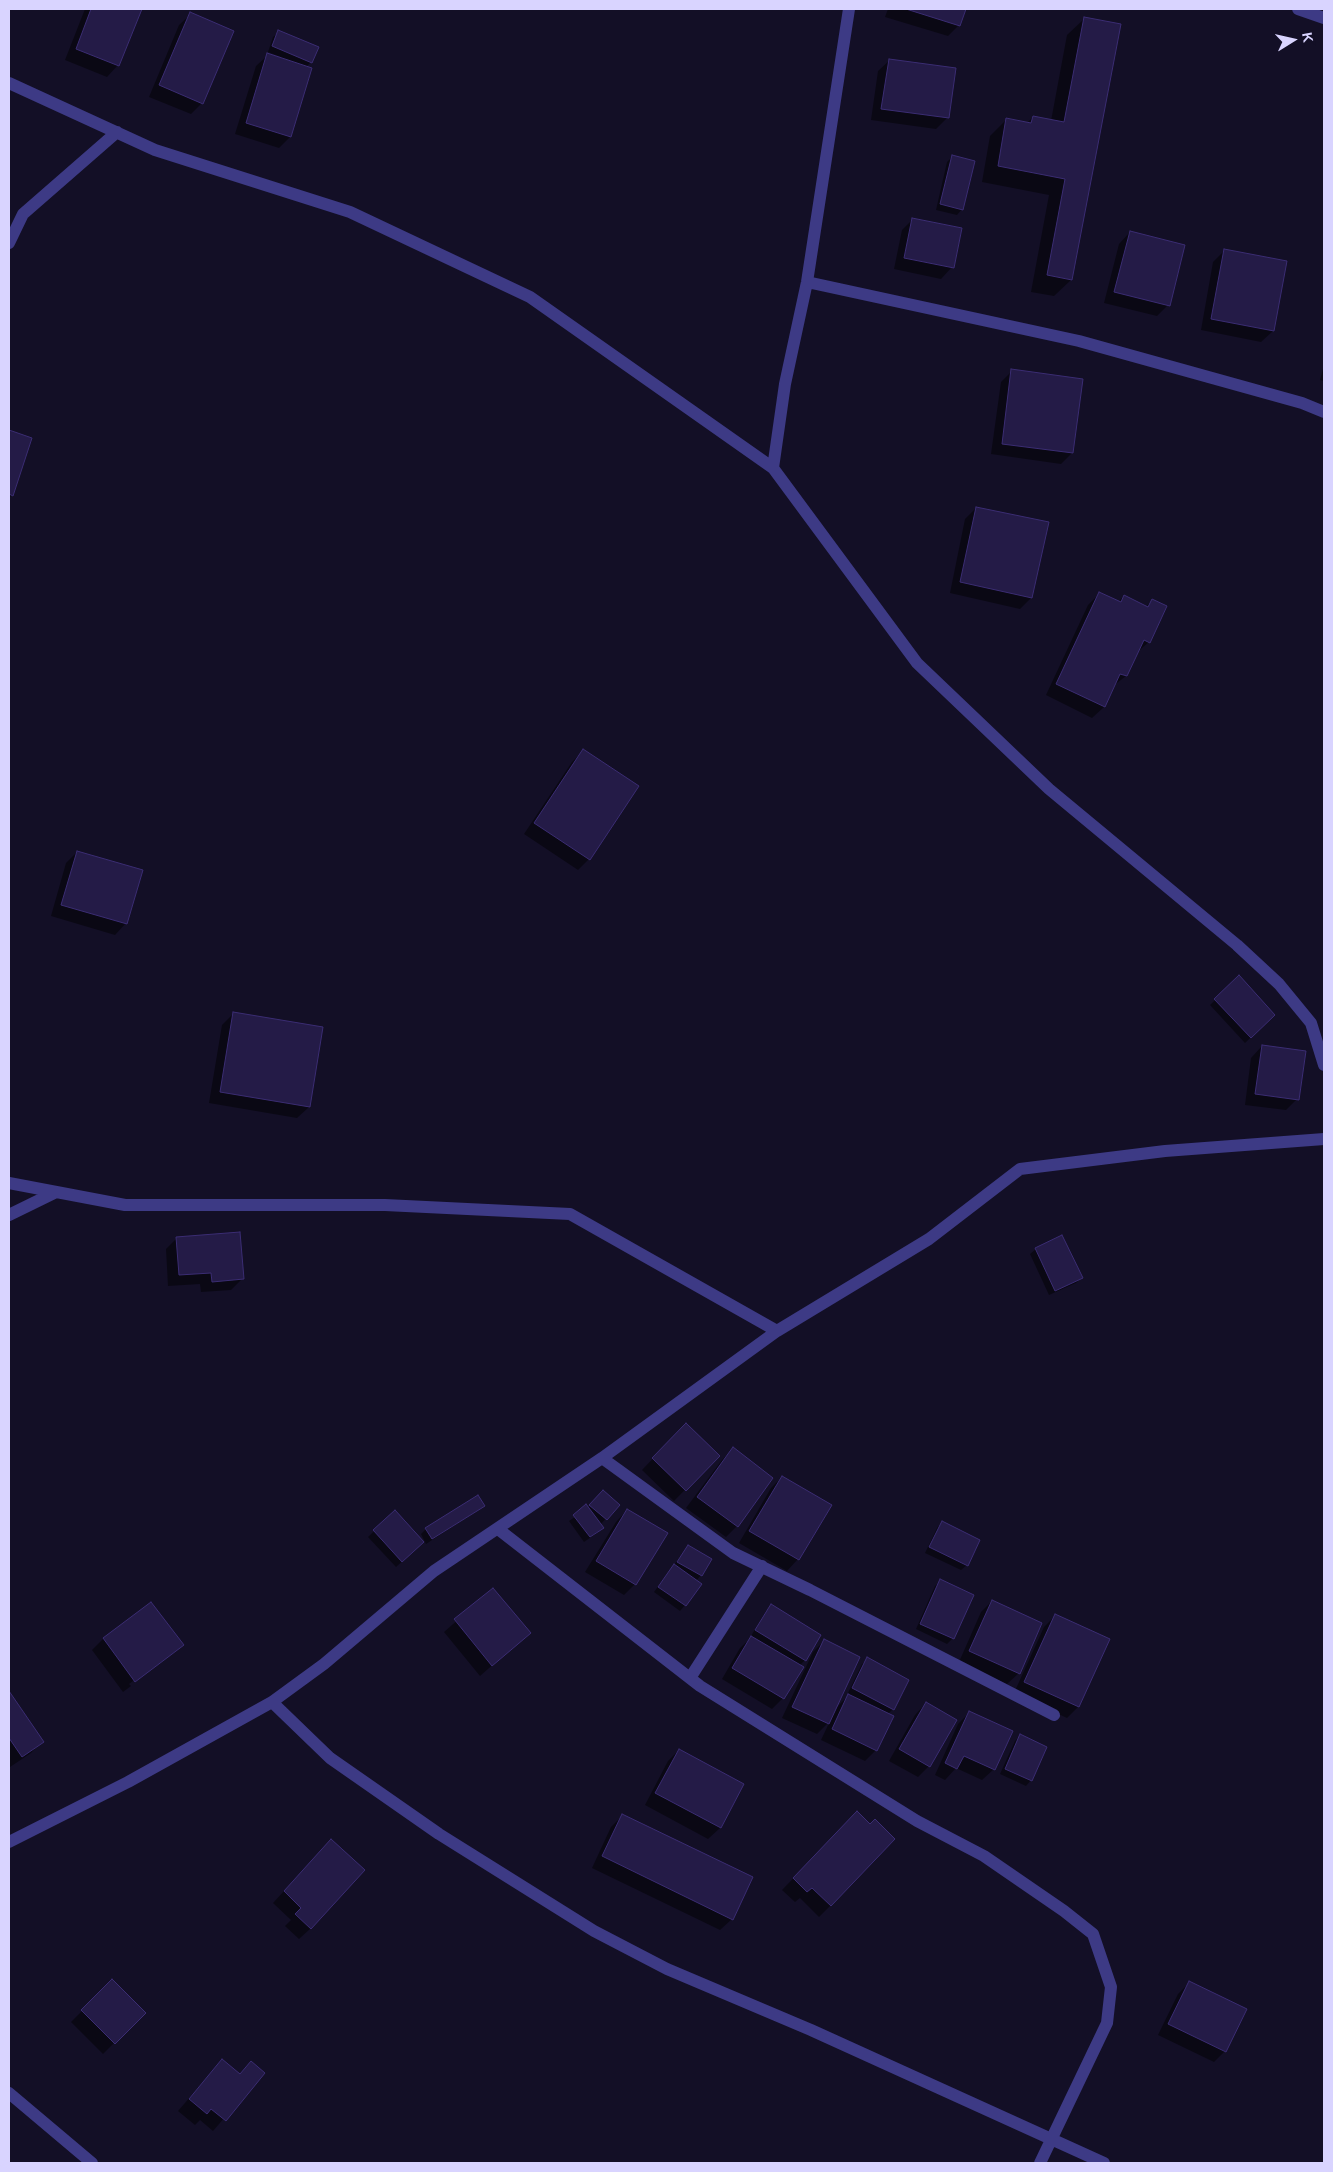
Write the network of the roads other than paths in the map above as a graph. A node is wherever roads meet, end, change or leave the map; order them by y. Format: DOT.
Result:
graph roads {
  1 [pos="849,9"];
  2 [pos="1298,9"];
  3 [pos="1324,18"];
  4 [pos="9,83"];
  5 [pos="117,132"];
  6 [pos="9,243"];
  7 [pos="807,282"];
  8 [pos="1324,412"];
  9 [pos="773,468"];
  10 [pos="1324,1064"];
  11 [pos="1324,1139"];
  12 [pos="9,1183"];
  13 [pos="56,1192"];
  14 [pos="9,1215"];
  15 [pos="778,1331"];
  16 [pos="602,1458"];
  17 [pos="498,1529"];
  18 [pos="762,1566"];
  19 [pos="690,1678"];
  20 [pos="272,1702"];
  21 [pos="1054,1715"];
  22 [pos="9,1842"];
  23 [pos="9,2093"];
  24 [pos="1051,2140"];
  25 [pos="92,2163"];
  26 [pos="1040,2163"];
  27 [pos="1104,2163"];
  1 -- 7 [label="street"];
  2 -- 3 [label="street"];
  4 -- 5 [label="street"];
  5 -- 6 [label="street"];
  5 -- 9 [label="street"];
  7 -- 8 [label="street"];
  7 -- 9 [label="street"];
  9 -- 10 [label="street"];
  11 -- 15 [label="street"];
  12 -- 13 [label="street"];
  13 -- 14 [label="street"];
  13 -- 15 [label="street"];
  15 -- 16 [label="street"];
  16 -- 17 [label="street"];
  16 -- 18 [label="street"];
  17 -- 19 [label="street"];
  17 -- 20 [label="street"];
  18 -- 19 [label="street"];
  18 -- 21 [label="street"];
  19 -- 24 [label="street"];
  20 -- 22 [label="street"];
  20 -- 24 [label="street"];
  23 -- 25 [label="street"];
  24 -- 26 [label="street"];
  24 -- 27 [label="street"];
}
